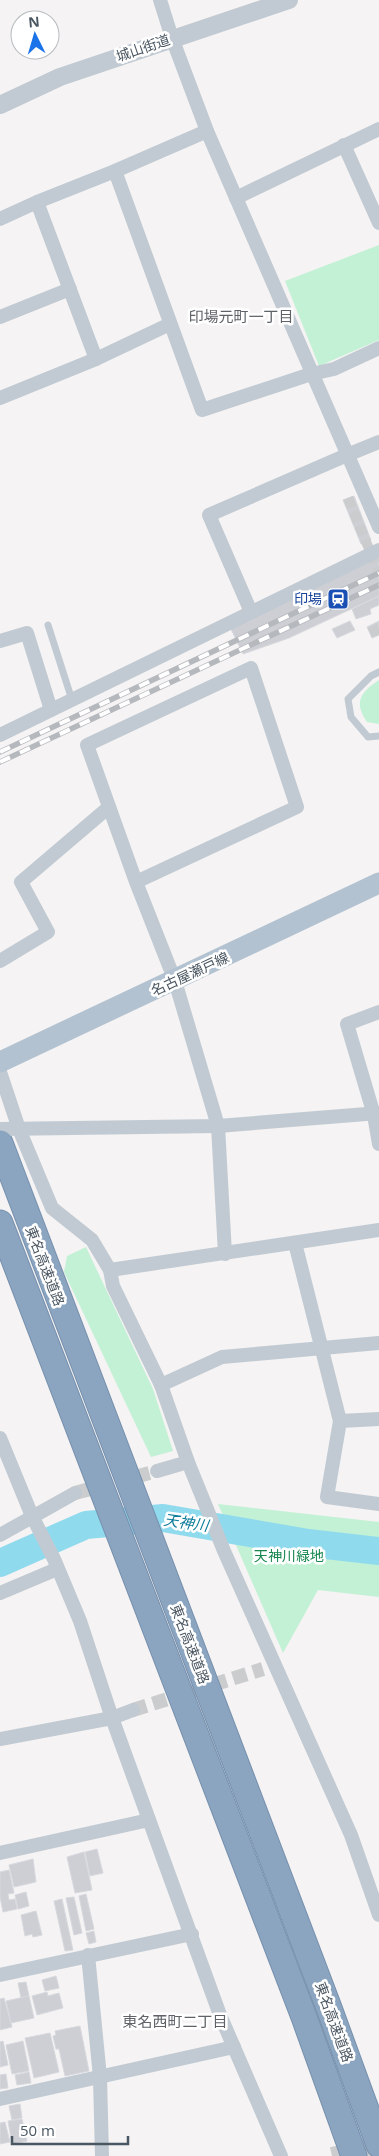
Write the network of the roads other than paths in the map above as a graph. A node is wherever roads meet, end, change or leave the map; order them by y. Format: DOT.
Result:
graph roads {
  1 [pos="160,0"];
  2 [pos="289,0"];
  3 [pos="172,38"];
  4 [pos="0,105"];
  5 [pos="379,130"];
  6 [pos="207,131"];
  7 [pos="344,145"];
  8 [pos="115,171"];
  9 [pos="236,198"];
  10 [pos="36,202"];
  11 [pos="0,219"];
  12 [pos="379,223"];
  13 [pos="70,289"];
  14 [pos="0,317"];
  15 [pos="170,324"];
  16 [pos="379,348"];
  17 [pos="96,358"];
  18 [pos="311,374"];
  19 [pos="0,398"];
  20 [pos="379,442"];
  21 [pos="346,454"];
  22 [pos="379,527"];
  23 [pos="379,550"];
  24 [pos="251,612"];
  25 [pos="48,626"];
  26 [pos="0,641"];
  27 [pos="379,672"];
  28 [pos="72,700"];
  29 [pos="51,710"];
  30 [pos="0,735"];
  31 [pos="379,736"];
  32 [pos="109,807"];
  33 [pos="136,882"];
  34 [pos="379,883"];
  35 [pos="0,961"];
  36 [pos="175,981"];
  37 [pos="379,1012"];
  38 [pos="0,1062"];
  39 [pos="0,1072"];
  40 [pos="376,1114"];
  41 [pos="218,1126"];
  42 [pos="0,1129"];
  43 [pos="10,1136"];
  44 [pos="379,1144"];
  45 [pos="0,1223"];
  46 [pos="379,1230"];
  47 [pos="295,1243"];
  48 [pos="225,1254"];
  49 [pos="110,1270"];
  50 [pos="379,1343"];
  51 [pos="322,1347"];
  52 [pos="161,1385"];
  53 [pos="379,1419"];
  54 [pos="340,1421"];
  55 [pos="0,1438"];
  56 [pos="188,1462"];
  57 [pos="157,1471"];
  58 [pos="75,1493"];
  59 [pos="379,1504"];
  60 [pos="33,1519"];
  61 [pos="0,1535"];
  62 [pos="55,1564"];
  63 [pos="0,1593"];
  64 [pos="277,1668"];
  65 [pos="263,1670"];
  66 [pos="133,1710"];
  67 [pos="112,1718"];
  68 [pos="0,1739"];
  69 [pos="149,1820"];
  70 [pos="0,1853"];
  71 [pos="379,1915"];
  72 [pos="192,1934"];
  73 [pos="88,1955"];
  74 [pos="0,1975"];
  75 [pos="234,2047"];
  76 [pos="100,2077"];
  77 [pos="0,2099"];
  78 [pos="379,2145"];
  79 [pos="102,2156"];
  80 [pos="281,2156"];
  81 [pos="354,2156"];
  1 -- 3 [label="street"];
  2 -- 3 [label="street, 城山街道"];
  3 -- 4 [label="street, 城山街道"];
  3 -- 6 [label="street"];
  5 -- 7 [label="street"];
  6 -- 8 [label="street"];
  6 -- 9 [label="street"];
  7 -- 9 [label="street"];
  7 -- 12 [label="street"];
  8 -- 10 [label="street"];
  8 -- 15 [label="street"];
  9 -- 18 [label="street"];
  10 -- 11 [label="street"];
  10 -- 13 [label="street"];
  13 -- 14 [label="street"];
  13 -- 17 [label="street"];
  15 -- 17 [label="street"];
  15 -- 18 [label="street"];
  16 -- 18 [label="street"];
  17 -- 19 [label="street"];
  18 -- 21 [label="street"];
  20 -- 21 [label="street"];
  21 -- 22 [label="street"];
  21 -- 24 [label="street"];
  23 -- 24 [label="street"];
  24 -- 28 [label="street"];
  25 -- 28 [label="lane"];
  26 -- 29 [label="street"];
  27 -- 31 [label="lane"];
  28 -- 29 [label="street"];
  29 -- 30 [label="street"];
  32 -- 33 [label="street"];
  32 -- 33 [label="street"];
  32 -- 35 [label="street"];
  33 -- 36 [label="street"];
  34 -- 36 [label="main road, 名古屋瀬戸線"];
  36 -- 38 [label="main road, 名古屋瀬戸線"];
  36 -- 41 [label="street"];
  37 -- 40 [label="street"];
  39 -- 43 [label="street"];
  40 -- 41 [label="street"];
  40 -- 44 [label="street"];
  41 -- 43 [label="street"];
  41 -- 48 [label="street"];
  42 -- 43 [label="street"];
  43 -- 49 [label="street"];
  43 -- 78 [label="highway, 東名高速道路"];
  45 -- 81 [label="highway, 東名高速道路"];
  46 -- 47 [label="street"];
  47 -- 48 [label="street"];
  47 -- 51 [label="street"];
  48 -- 49 [label="street"];
  49 -- 52 [label="street"];
  50 -- 51 [label="street"];
  51 -- 52 [label="street"];
  51 -- 54 [label="street"];
  52 -- 56 [label="street"];
  53 -- 54 [label="street"];
  54 -- 59 [label="street"];
  55 -- 60 [label="street"];
  56 -- 57 [label="street"];
  56 -- 64 [label="street"];
  58 -- 60 [label="street"];
  60 -- 61 [label="street"];
  60 -- 62 [label="street"];
  62 -- 63 [label="street"];
  62 -- 67 [label="street"];
  64 -- 65 [label="street"];
  64 -- 71 [label="street"];
  66 -- 67 [label="street"];
  67 -- 68 [label="street"];
  67 -- 69 [label="street"];
  69 -- 70 [label="street"];
  69 -- 72 [label="street"];
  72 -- 73 [label="street"];
  72 -- 75 [label="street"];
  73 -- 74 [label="street"];
  73 -- 76 [label="street"];
  75 -- 76 [label="street"];
  75 -- 80 [label="street"];
  76 -- 77 [label="street"];
  76 -- 79 [label="street"];
}
